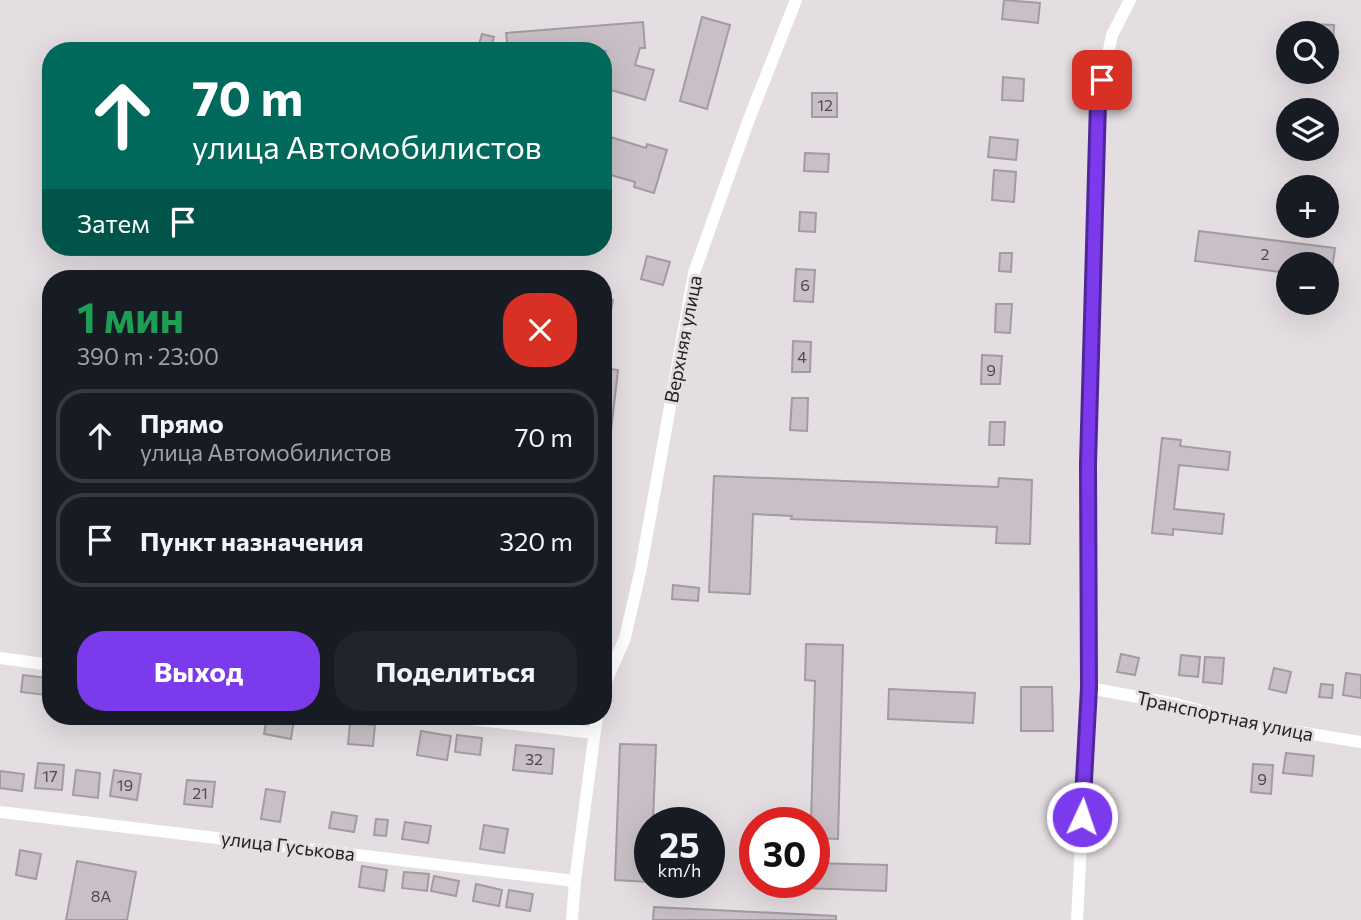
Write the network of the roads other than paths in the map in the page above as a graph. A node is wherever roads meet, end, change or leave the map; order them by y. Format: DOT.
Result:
graph roads {
  1 [pos="796,0"];
  2 [pos="1130,0"];
  3 [pos="0,658"];
  4 [pos="42,664"];
  5 [pos="612,668"];
  6 [pos="1089,688"];
  7 [pos="523,725"];
  8 [pos="595,725"];
  9 [pos="594,733"];
  10 [pos="1361,742"];
  11 [pos="0,812"];
  12 [pos="575,881"];
  13 [pos="572,920"];
  14 [pos="1077,920"];
  1 -- 5 [label="street, Верхняя улица"];
  2 -- 6 [label="street"];
  3 -- 4 [label="street"];
  6 -- 10 [label="street, Транспортная улица"];
  6 -- 14 [label="street"];
  7 -- 9 [label="street"];
  8 -- 9 [label="street"];
  9 -- 12 [label="street"];
  11 -- 12 [label="street, улица Гуськова"];
  12 -- 13 [label="street"];
}
